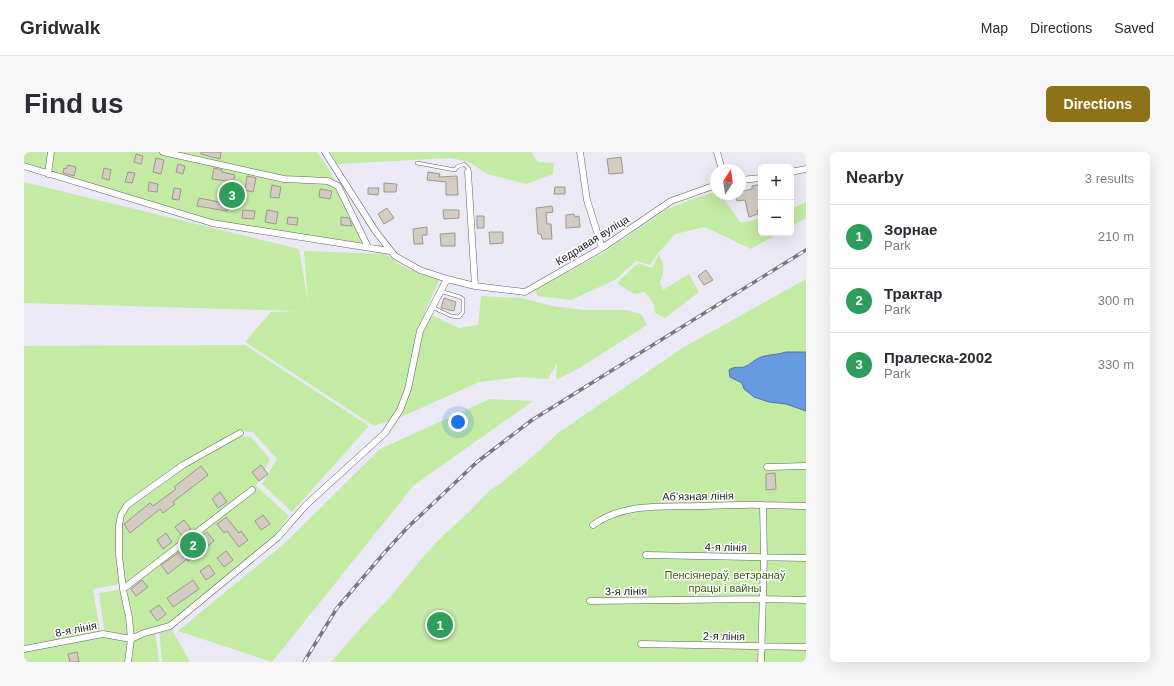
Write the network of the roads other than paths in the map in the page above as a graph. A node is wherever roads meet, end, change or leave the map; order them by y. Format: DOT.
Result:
graph roads {
  1 [pos="51,152"];
  2 [pos="163,152"];
  3 [pos="325,152"];
  4 [pos="580,152"];
  5 [pos="716,152"];
  6 [pos="417,163"];
  7 [pos="720,164"];
  8 [pos="24,166"];
  9 [pos="806,169"];
  10 [pos="794,171"];
  11 [pos="468,172"];
  12 [pos="48,174"];
  13 [pos="758,178"];
  14 [pos="746,179"];
  15 [pos="710,187"];
  16 [pos="368,247"];
  17 [pos="602,248"];
  18 [pos="390,251"];
  19 [pos="447,279"];
  20 [pos="475,286"];
  21 [pos="440,291"];
  22 [pos="432,307"];
  23 [pos="240,433"];
  24 [pos="806,466"];
  25 [pos="767,467"];
  26 [pos="252,490"];
  27 [pos="763,505"];
  28 [pos="806,506"];
  29 [pos="593,525"];
  30 [pos="646,555"];
  31 [pos="764,557"];
  32 [pos="806,558"];
  33 [pos="123,589"];
  34 [pos="762,599"];
  35 [pos="806,600"];
  36 [pos="590,601"];
  37 [pos="131,639"];
  38 [pos="641,644"];
  39 [pos="761,646"];
  40 [pos="806,647"];
  41 [pos="24,649"];
  42 [pos="128,662"];
  43 [pos="761,662"];
  1 -- 12 [label="street"];
  2 -- 16 [label="street"];
  3 -- 18 [label="street"];
  4 -- 17 [label="street"];
  5 -- 7 [label="street"];
  6 -- 11 [label="lane"];
  8 -- 12 [label="street"];
  9 -- 10 [label="street"];
  11 -- 20 [label="street"];
  12 -- 16 [label="street"];
  13 -- 14 [label="street"];
  15 -- 17 [label="street, Кедравая вуліца"];
  16 -- 18 [label="street"];
  17 -- 20 [label="street, Кедравая вуліца"];
  18 -- 19 [label="street, Кедравая вуліца"];
  19 -- 20 [label="street, Кедравая вуліца"];
  19 -- 21 [label="street"];
  21 -- 22 [label="street"];
  21 -- 22 [label="lane"];
  22 -- 37 [label="street"];
  23 -- 33 [label="street"];
  24 -- 25 [label="street"];
  26 -- 33 [label="street"];
  27 -- 28 [label="street, Абʼязная лінія"];
  27 -- 29 [label="street, Абʼязная лінія"];
  27 -- 31 [label="street"];
  30 -- 31 [label="street, 4-я лінія"];
  31 -- 32 [label="street, 4-я лінія"];
  31 -- 34 [label="street"];
  33 -- 37 [label="street"];
  34 -- 35 [label="street, 3-я лінія"];
  34 -- 36 [label="street, 3-я лінія"];
  34 -- 39 [label="street"];
  37 -- 41 [label="street, 8-я лінія"];
  37 -- 42 [label="street"];
  38 -- 39 [label="street, 2-я лінія"];
  39 -- 40 [label="street, 2-я лінія"];
  39 -- 43 [label="street"];
}
